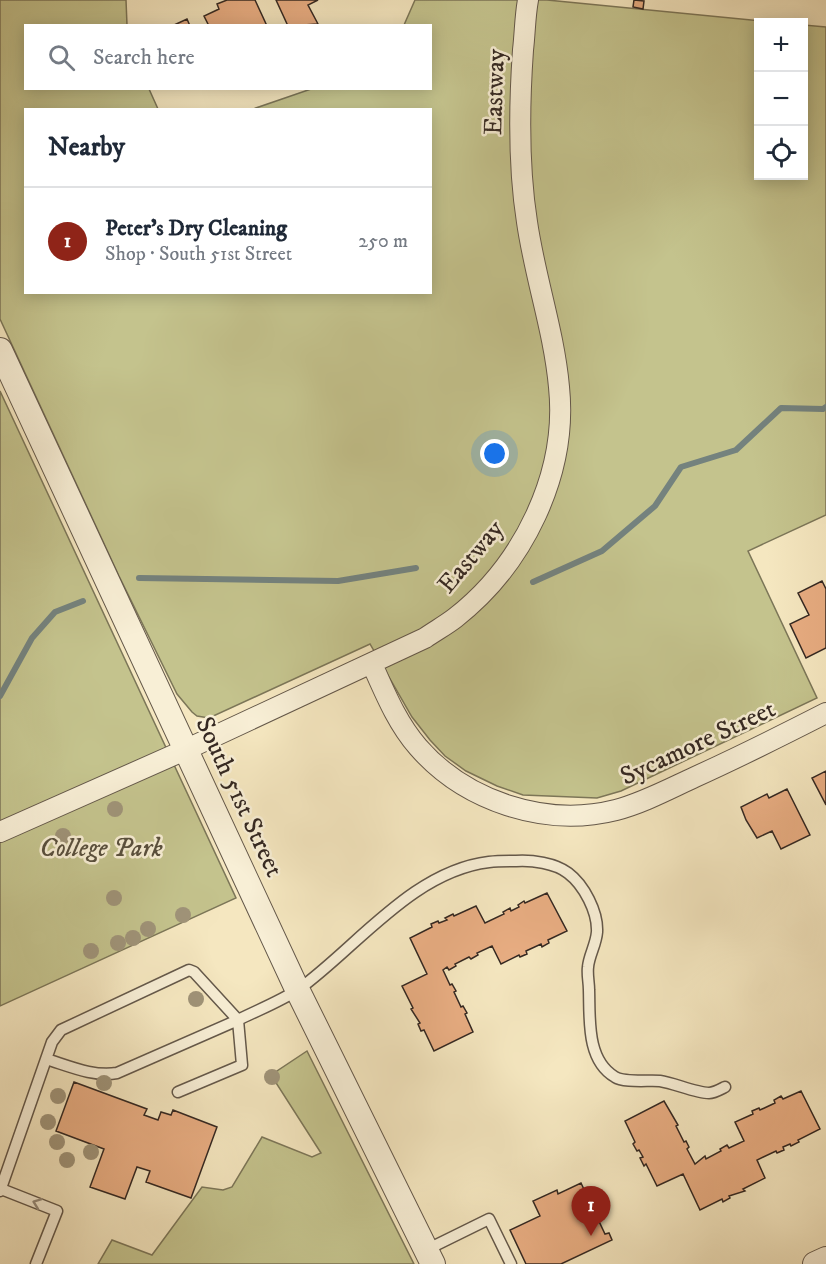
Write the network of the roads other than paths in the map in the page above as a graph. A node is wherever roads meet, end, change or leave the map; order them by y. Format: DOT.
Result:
graph roads {
  1 [pos="528,0"];
  2 [pos="0,350"];
  3 [pos="372,664"];
  4 [pos="826,713"];
  5 [pos="185,750"];
  6 [pos="0,832"];
  7 [pos="297,990"];
  8 [pos="238,1020"];
  9 [pos="46,1059"];
  10 [pos="726,1087"];
  11 [pos="178,1092"];
  12 [pos="0,1190"];
  13 [pos="430,1257"];
  14 [pos="826,1259"];
  15 [pos="36,1264"];
  16 [pos="511,1264"];
  17 [pos="815,1264"];
  1 -- 3 [label="street, Eastway"];
  2 -- 5 [label="street, South 51st Street"];
  3 -- 4 [label="street, Sycamore Street"];
  3 -- 5 [label="street, Eastway"];
  5 -- 6 [label="street, Eastway"];
  5 -- 7 [label="street, South 51st Street"];
  7 -- 8 [label="lane"];
  7 -- 10 [label="lane"];
  7 -- 13 [label="street, South 51st Street"];
  8 -- 9 [label="lane"];
  8 -- 9 [label="lane"];
  8 -- 11 [label="lane"];
  9 -- 12 [label="lane"];
  15 -- 12 [label="lane, one-way"];
  13 -- 16 [label="lane"];
  14 -- 17 [label="street"];
}
